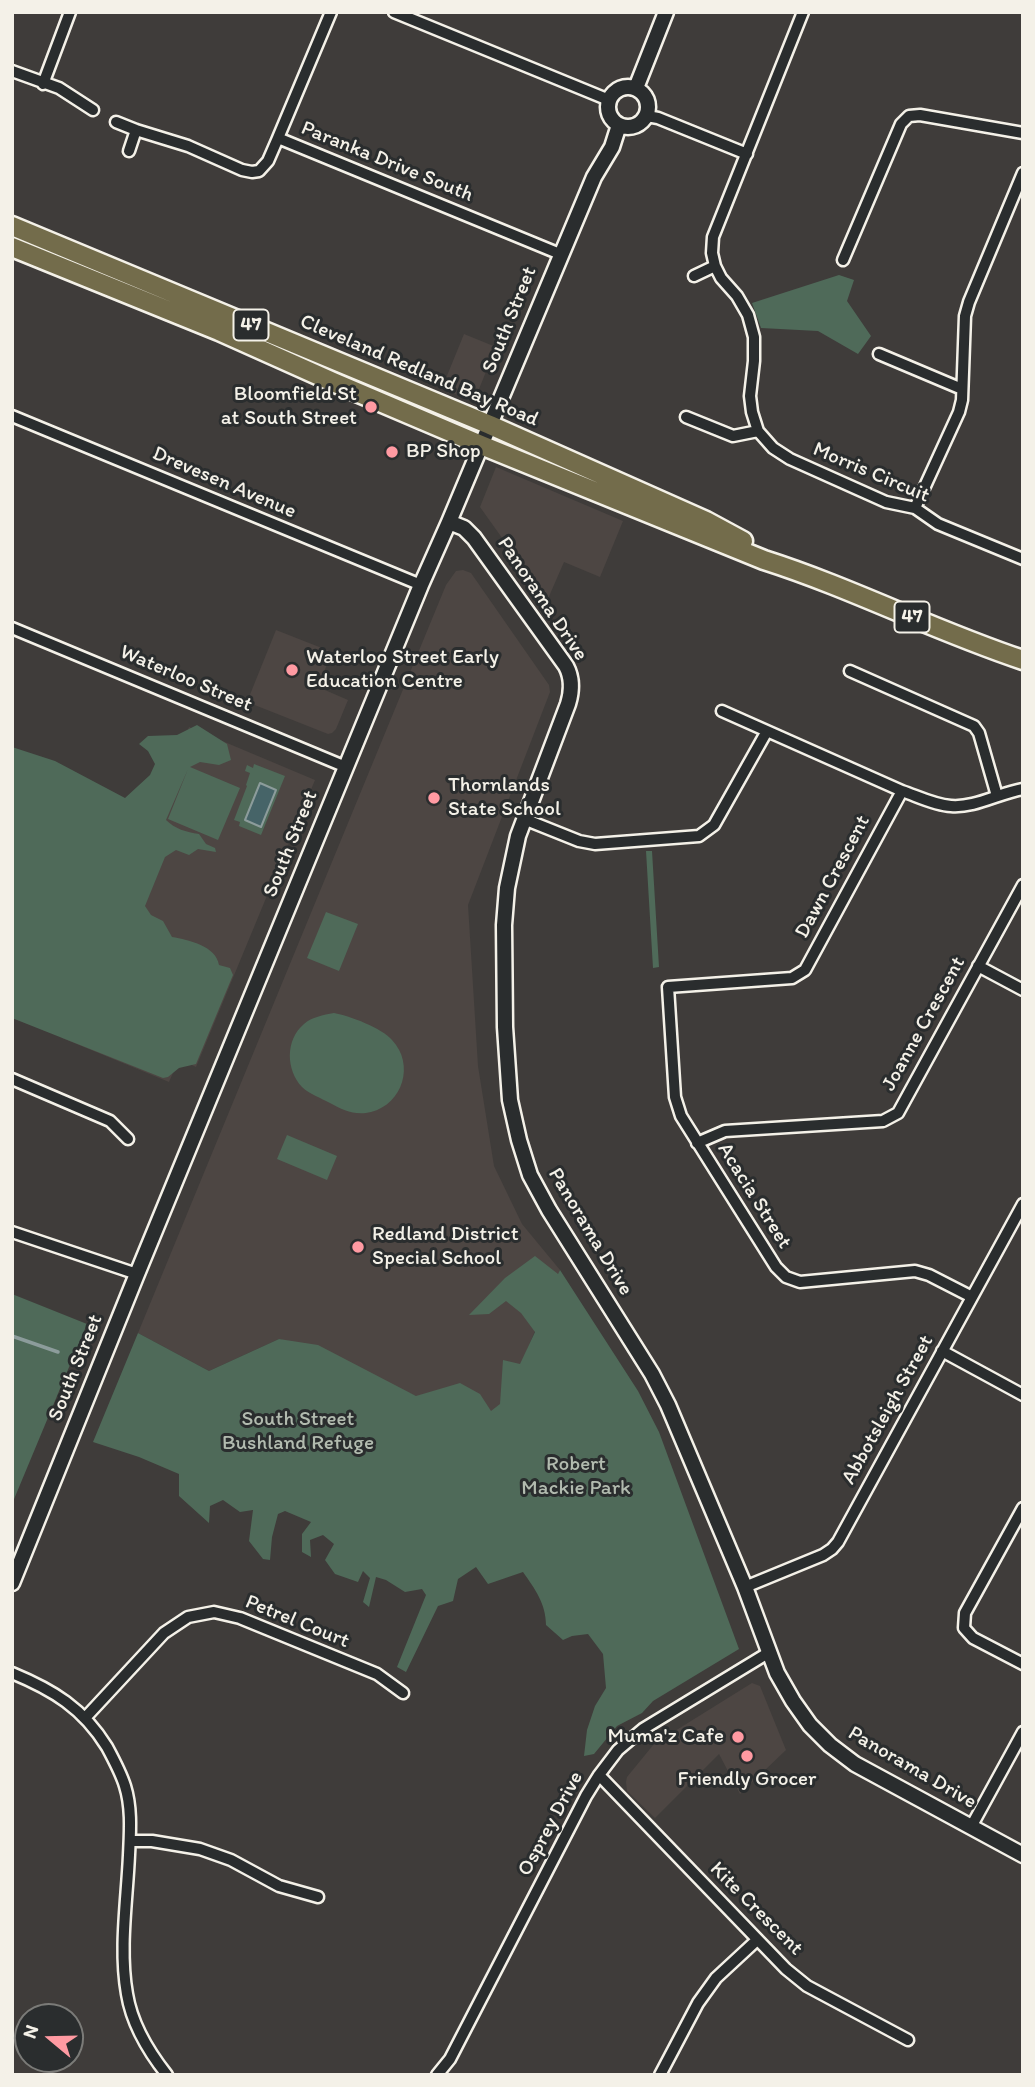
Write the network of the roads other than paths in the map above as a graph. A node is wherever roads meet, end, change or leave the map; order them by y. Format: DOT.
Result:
graph roads {
  1 [pos="70,12"];
  2 [pos="331,12"];
  3 [pos="394,12"];
  4 [pos="666,12"];
  5 [pos="803,12"];
  6 [pos="12,71"];
  7 [pos="43,84"];
  8 [pos="636,88"];
  9 [pos="609,100"];
  10 [pos="93,110"];
  11 [pos="647,116"];
  12 [pos="116,122"];
  13 [pos="619,125"];
  14 [pos="136,130"];
  15 [pos="1023,133"];
  16 [pos="278,138"];
  17 [pos="129,151"];
  18 [pos="747,154"];
  19 [pos="1023,173"];
  20 [pos="12,226"];
  21 [pos="12,247"];
  22 [pos="560,254"];
  23 [pos="843,260"];
  24 [pos="715,267"];
  25 [pos="694,276"];
  26 [pos="878,354"];
  27 [pos="962,389"];
  28 [pos="12,416"];
  29 [pos="685,417"];
  30 [pos="490,425"];
  31 [pos="758,431"];
  32 [pos="481,445"];
  33 [pos="915,508"];
  34 [pos="449,522"];
  35 [pos="1023,559"];
  36 [pos="802,572"];
  37 [pos="421,585"];
  38 [pos="12,628"];
  39 [pos="1023,660"];
  40 [pos="850,671"];
  41 [pos="722,711"];
  42 [pos="767,731"];
  43 [pos="346,767"];
  44 [pos="1023,789"];
  45 [pos="902,790"];
  46 [pos="997,796"];
  47 [pos="524,819"];
  48 [pos="1023,885"];
  49 [pos="978,966"];
  50 [pos="668,987"];
  51 [pos="1023,990"];
  52 [pos="12,1079"];
  53 [pos="128,1139"];
  54 [pos="697,1143"];
  55 [pos="1023,1204"];
  56 [pos="12,1232"];
  57 [pos="137,1274"];
  58 [pos="972,1297"];
  59 [pos="942,1352"];
  60 [pos="1023,1395"];
  61 [pos="1023,1508"];
  62 [pos="12,1583"];
  63 [pos="745,1587"];
  64 [pos="768,1653"];
  65 [pos="1023,1664"];
  66 [pos="12,1673"];
  67 [pos="403,1693"];
  68 [pos="85,1718"];
  69 [pos="1023,1732"];
  70 [pos="599,1775"];
  71 [pos="971,1827"];
  72 [pos="130,1840"];
  73 [pos="1023,1855"];
  74 [pos="318,1897"];
  75 [pos="757,1940"];
  76 [pos="908,2040"];
  77 [pos="167,2075"];
  78 [pos="437,2075"];
  79 [pos="660,2075"];
  1 -- 7 [label="street"];
  2 -- 16 [label="street"];
  3 -- 9 [label="street"];
  4 -- 8 [label="street"];
  5 -- 18 [label="street"];
  6 -- 7 [label="street"];
  7 -- 10 [label="street"];
  8 -- 9 [label="street"];
  8 -- 11 [label="street"];
  9 -- 13 [label="street"];
  11 -- 13 [label="street"];
  11 -- 18 [label="street"];
  12 -- 14 [label="street, Paranka Drive South"];
  13 -- 22 [label="street, South Street"];
  14 -- 16 [label="street, Paranka Drive South"];
  14 -- 17 [label="street"];
  15 -- 23 [label="street"];
  16 -- 22 [label="street, Paranka Drive South"];
  18 -- 24 [label="street"];
  19 -- 27 [label="street"];
  20 -- 30 [label="highway, Cleveland Redland Bay Road / 47"];
  21 -- 32 [label="highway, Cleveland Redland Bay Road / 47"];
  22 -- 30 [label="street, South Street"];
  24 -- 25 [label="street"];
  24 -- 31 [label="street"];
  26 -- 27 [label="street"];
  27 -- 33 [label="street"];
  28 -- 37 [label="street, Drevesen Avenue"];
  29 -- 31 [label="street"];
  30 -- 32 [label="street, South Street"];
  30 -- 36 [label="highway, Cleveland Redland Bay Road / 47"];
  31 -- 33 [label="street, Morris Circuit"];
  32 -- 34 [label="street, South Street"];
  32 -- 36 [label="highway, Cleveland Redland Bay Road / 47"];
  33 -- 35 [label="street, Morris Circuit"];
  34 -- 37 [label="street, South Street"];
  34 -- 47 [label="street, Panorama Drive"];
  36 -- 39 [label="highway, Cleveland Redland Bay Road / 47"];
  37 -- 43 [label="street, South Street"];
  38 -- 43 [label="street, Waterloo Street"];
  40 -- 46 [label="street"];
  41 -- 42 [label="street"];
  42 -- 45 [label="street"];
  42 -- 47 [label="street"];
  43 -- 57 [label="street, South Street"];
  44 -- 46 [label="street"];
  45 -- 46 [label="street"];
  45 -- 50 [label="street, Dawn Crescent"];
  47 -- 63 [label="street, Panorama Drive"];
  48 -- 49 [label="street, Joanne Crescent"];
  49 -- 51 [label="street"];
  49 -- 54 [label="street, Joanne Crescent"];
  50 -- 54 [label="street, Acacia Street"];
  52 -- 53 [label="street"];
  54 -- 58 [label="street, Acacia Street"];
  55 -- 58 [label="street, Abbotsleigh Street"];
  56 -- 57 [label="street"];
  57 -- 62 [label="street, South Street"];
  58 -- 59 [label="street, Abbotsleigh Street"];
  59 -- 60 [label="street"];
  59 -- 63 [label="street, Abbotsleigh Street"];
  61 -- 65 [label="street"];
  63 -- 64 [label="street, Panorama Drive"];
  64 -- 70 [label="street, Osprey Drive"];
  64 -- 71 [label="street, Panorama Drive"];
  66 -- 68 [label="street"];
  67 -- 68 [label="street, Petrel Court"];
  68 -- 72 [label="street"];
  69 -- 71 [label="street"];
  70 -- 75 [label="street, Kite Crescent"];
  70 -- 78 [label="street, Osprey Drive"];
  71 -- 73 [label="street, Panorama Drive"];
  72 -- 74 [label="street"];
  72 -- 77 [label="street"];
  75 -- 76 [label="street, Kite Crescent"];
  75 -- 79 [label="street"];
}
